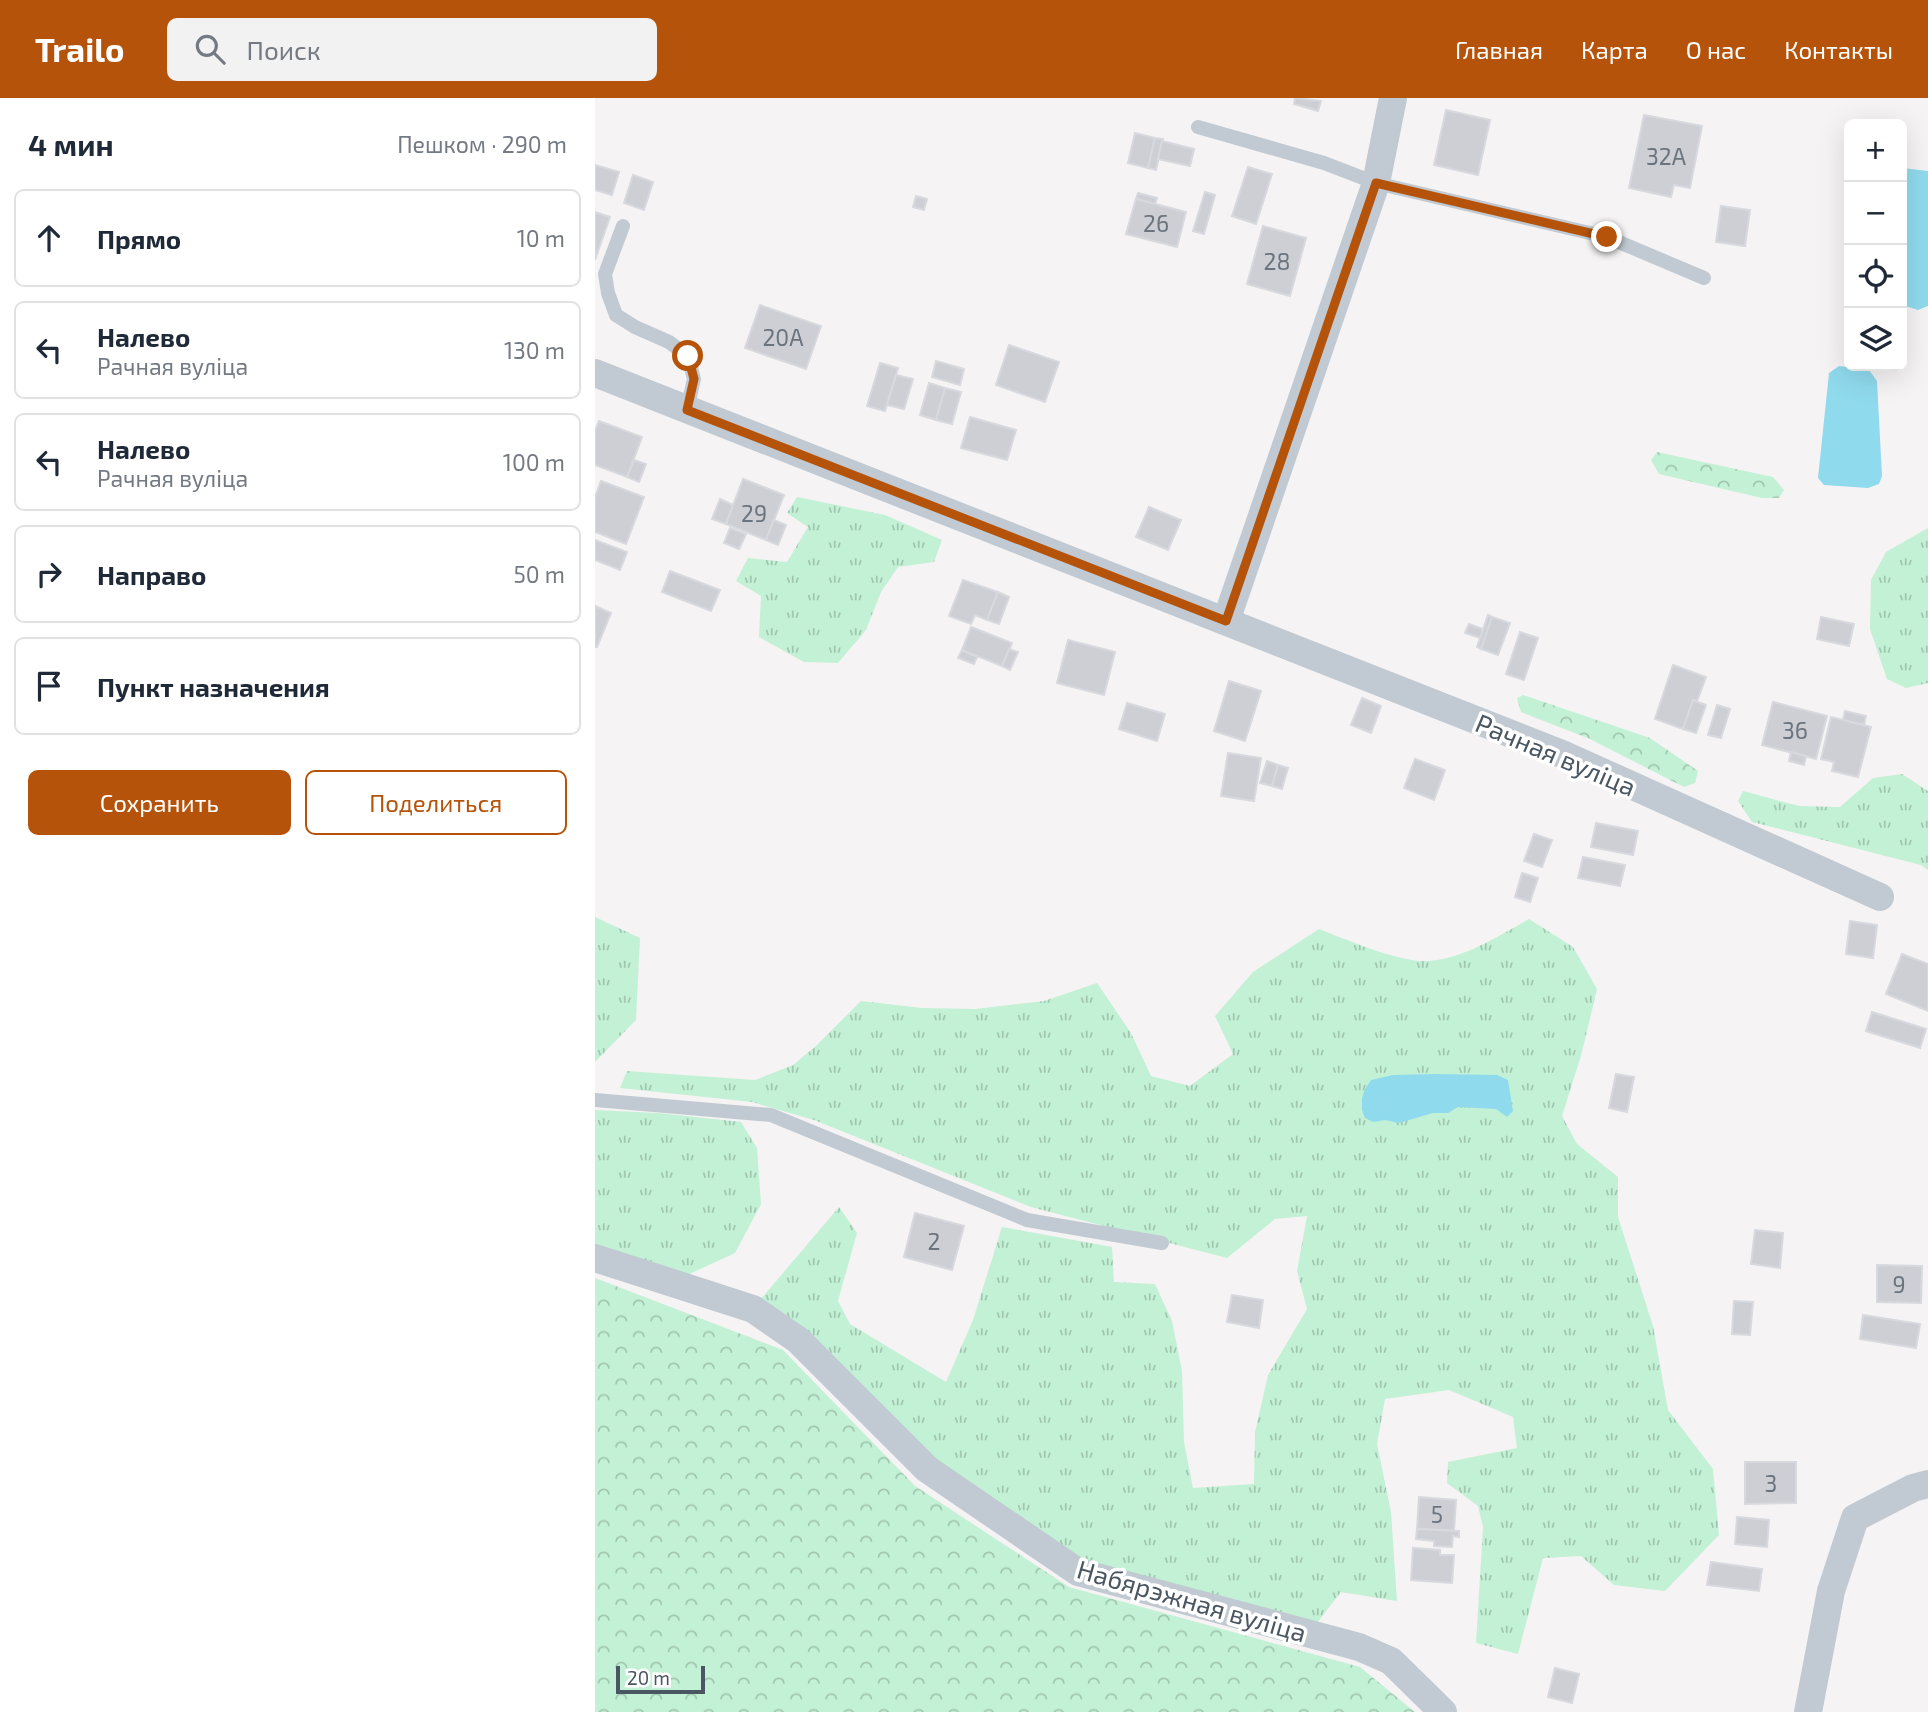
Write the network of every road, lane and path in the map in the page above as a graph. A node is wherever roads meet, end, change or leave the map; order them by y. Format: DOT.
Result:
graph roads {
  1 [pos="1394,98"];
  2 [pos="1198,127"];
  3 [pos="1376,183"];
  4 [pos="623,226"];
  5 [pos="1704,278"];
  6 [pos="595,373"];
  7 [pos="687,410"];
  8 [pos="1226,621"];
  9 [pos="1880,897"];
  10 [pos="595,1100"];
  11 [pos="1162,1243"];
  12 [pos="595,1258"];
  13 [pos="1928,1484"];
  14 [pos="1443,1712"];
  15 [pos="1808,1712"];
  1 -- 3 [label="street"];
  2 -- 3 [label="lane"];
  3 -- 5 [label="lane"];
  3 -- 8 [label="street"];
  4 -- 7 [label="lane"];
  6 -- 7 [label="street, Рачная вуліца"];
  7 -- 8 [label="street, Рачная вуліца"];
  8 -- 9 [label="street, Рачная вуліца"];
  10 -- 11 [label="lane"];
  12 -- 14 [label="street, Набярэжная вуліца"];
  13 -- 15 [label="street"];
}
